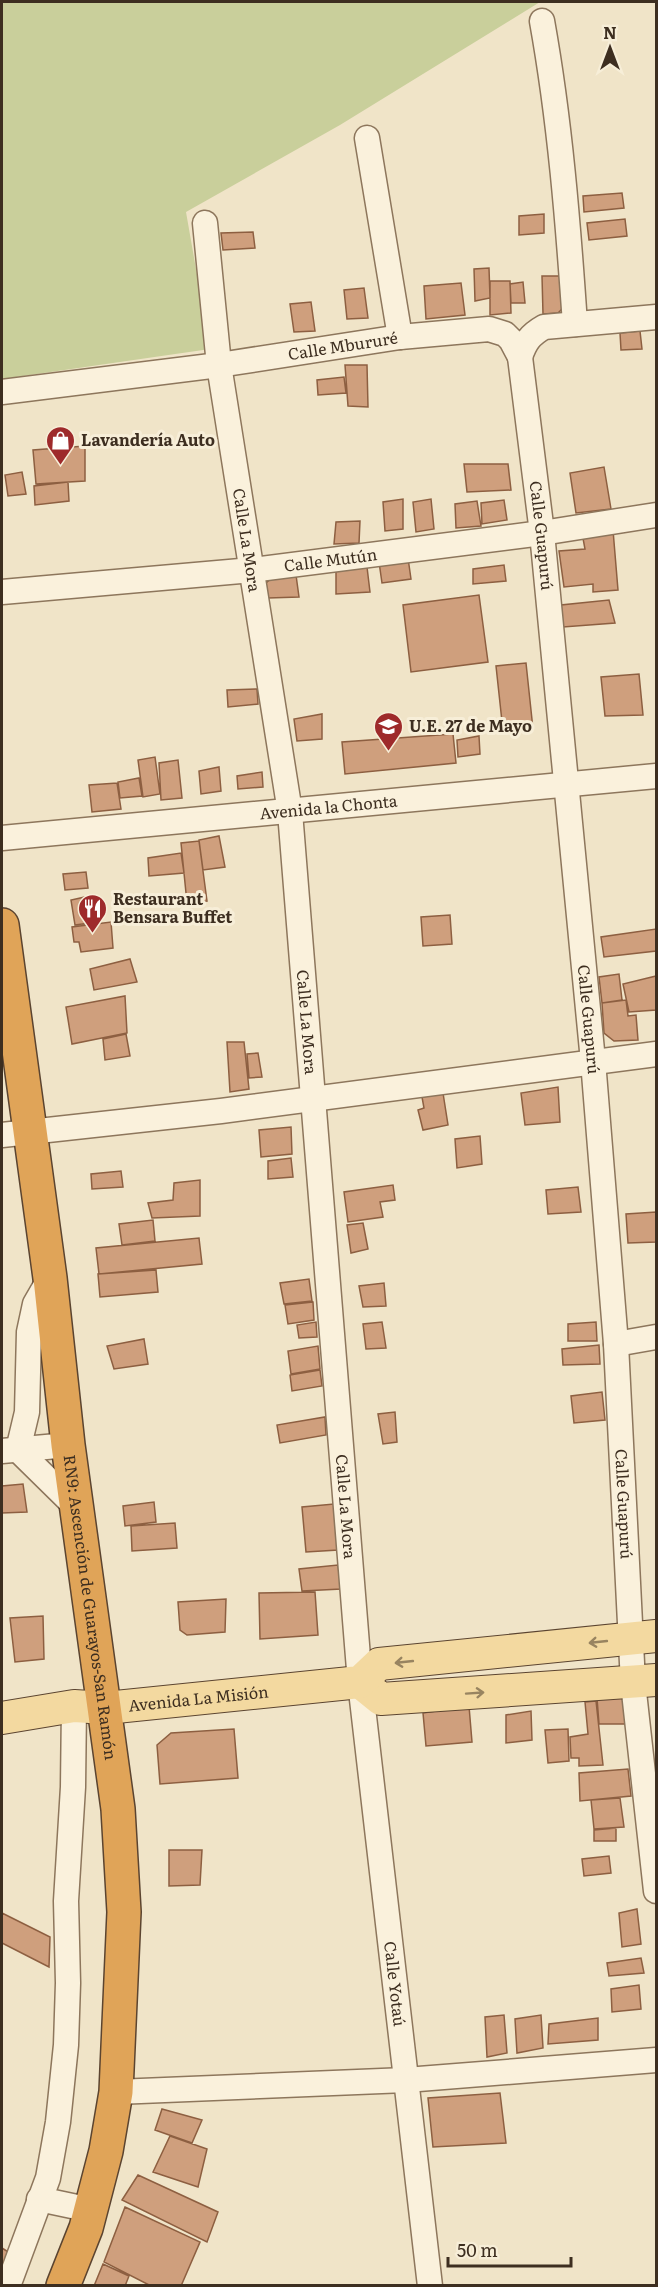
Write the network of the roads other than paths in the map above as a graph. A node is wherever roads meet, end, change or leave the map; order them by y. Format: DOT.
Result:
graph roads {
  1 [pos="542,21"];
  2 [pos="367,138"];
  3 [pos="205,224"];
  4 [pos="657,317"];
  5 [pos="575,324"];
  6 [pos="544,327"];
  7 [pos="489,329"];
  8 [pos="400,337"];
  9 [pos="520,357"];
  10 [pos="219,365"];
  11 [pos="2,392"];
  12 [pos="657,515"];
  13 [pos="542,533"];
  14 [pos="252,570"];
  15 [pos="2,592"];
  16 [pos="657,776"];
  17 [pos="566,785"];
  18 [pos="290,812"];
  19 [pos="2,838"];
  20 [pos="2,925"];
  21 [pos="657,1054"];
  22 [pos="593,1061"];
  23 [pos="313,1099"];
  24 [pos="16,1132"];
  25 [pos="50,1278"];
  26 [pos="657,1337"];
  27 [pos="616,1344"];
  28 [pos="68,1445"];
  29 [pos="10,1450"];
  30 [pos="77,1508"];
  31 [pos="643,1637"];
  32 [pos="645,1681"];
  33 [pos="360,1682"];
  34 [pos="90,1707"];
  35 [pos="2,1718"];
  36 [pos="657,1891"];
  37 [pos="657,2060"];
  38 [pos="406,2080"];
  39 [pos="116,2092"];
  40 [pos="39,2199"];
  41 [pos="91,2210"];
  42 [pos="8,2286"];
  43 [pos="63,2286"];
  44 [pos="430,2286"];
  1 -- 5 [label="street"];
  2 -- 8 [label="street"];
  3 -- 10 [label="street, Calle La Mora"];
  4 -- 5 [label="street"];
  5 -- 6 [label="street"];
  6 -- 7 [label="street, Calle Mbururé"];
  6 -- 9 [label="street"];
  7 -- 8 [label="street, Calle Mbururé"];
  7 -- 9 [label="street"];
  8 -- 10 [label="street, Calle Mbururé"];
  9 -- 13 [label="street, Calle Guapurú"];
  10 -- 11 [label="street, Calle Mbururé"];
  10 -- 14 [label="street, Calle La Mora"];
  12 -- 13 [label="street, Calle Mutún"];
  13 -- 14 [label="street, Calle Mutún"];
  13 -- 17 [label="street, Calle Guapurú"];
  14 -- 15 [label="street, Calle Mutún"];
  14 -- 18 [label="street, Calle La Mora"];
  16 -- 17 [label="street, Avenida la Chonta"];
  17 -- 18 [label="street, Avenida la Chonta"];
  17 -- 22 [label="street, Calle Guapurú"];
  18 -- 19 [label="street, Avenida la Chonta"];
  18 -- 23 [label="street, Calle La Mora"];
  20 -- 24 [label="highway, RN9: Ascención de Guarayos-San Ramón"];
  21 -- 22 [label="street"];
  22 -- 23 [label="street"];
  22 -- 27 [label="street, Calle Guapurú"];
  23 -- 24 [label="street"];
  23 -- 33 [label="street, Calle La Mora"];
  24 -- 25 [label="highway, RN9: Ascención de Guarayos-San Ramón"];
  25 -- 28 [label="highway, RN9: Ascención de Guarayos-San Ramón"];
  25 -- 29 [label="street"];
  26 -- 27 [label="street"];
  27 -- 31 [label="street, Calle Guapurú"];
  28 -- 29 [label="street"];
  28 -- 30 [label="highway, RN9: Ascención de Guarayos-San Ramón"];
  29 -- 30 [label="street"];
  30 -- 34 [label="highway, RN9: Ascención de Guarayos-San Ramón"];
  31 -- 32 [label="street, Calle Guapurú"];
  31 -- 33 [label="main road, one-way"];
  33 -- 32 [label="main road, one-way"];
  32 -- 36 [label="street, Calle Guapurú"];
  33 -- 34 [label="main road, Avenida La Misión"];
  33 -- 38 [label="street, Calle Yotaú"];
  34 -- 35 [label="main road, Avenida La Misión"];
  34 -- 39 [label="highway, RN9: Ascención de Guarayos-San Ramón"];
  34 -- 40 [label="street"];
  37 -- 38 [label="street"];
  38 -- 39 [label="street"];
  38 -- 44 [label="street, Calle Yotaú"];
  39 -- 41 [label="highway, RN9: Ascención de Guarayos-San Ramón"];
  40 -- 41 [label="street"];
  40 -- 42 [label="street"];
  41 -- 43 [label="highway, RN9: Ascención de Guarayos-San Ramón"];
}
